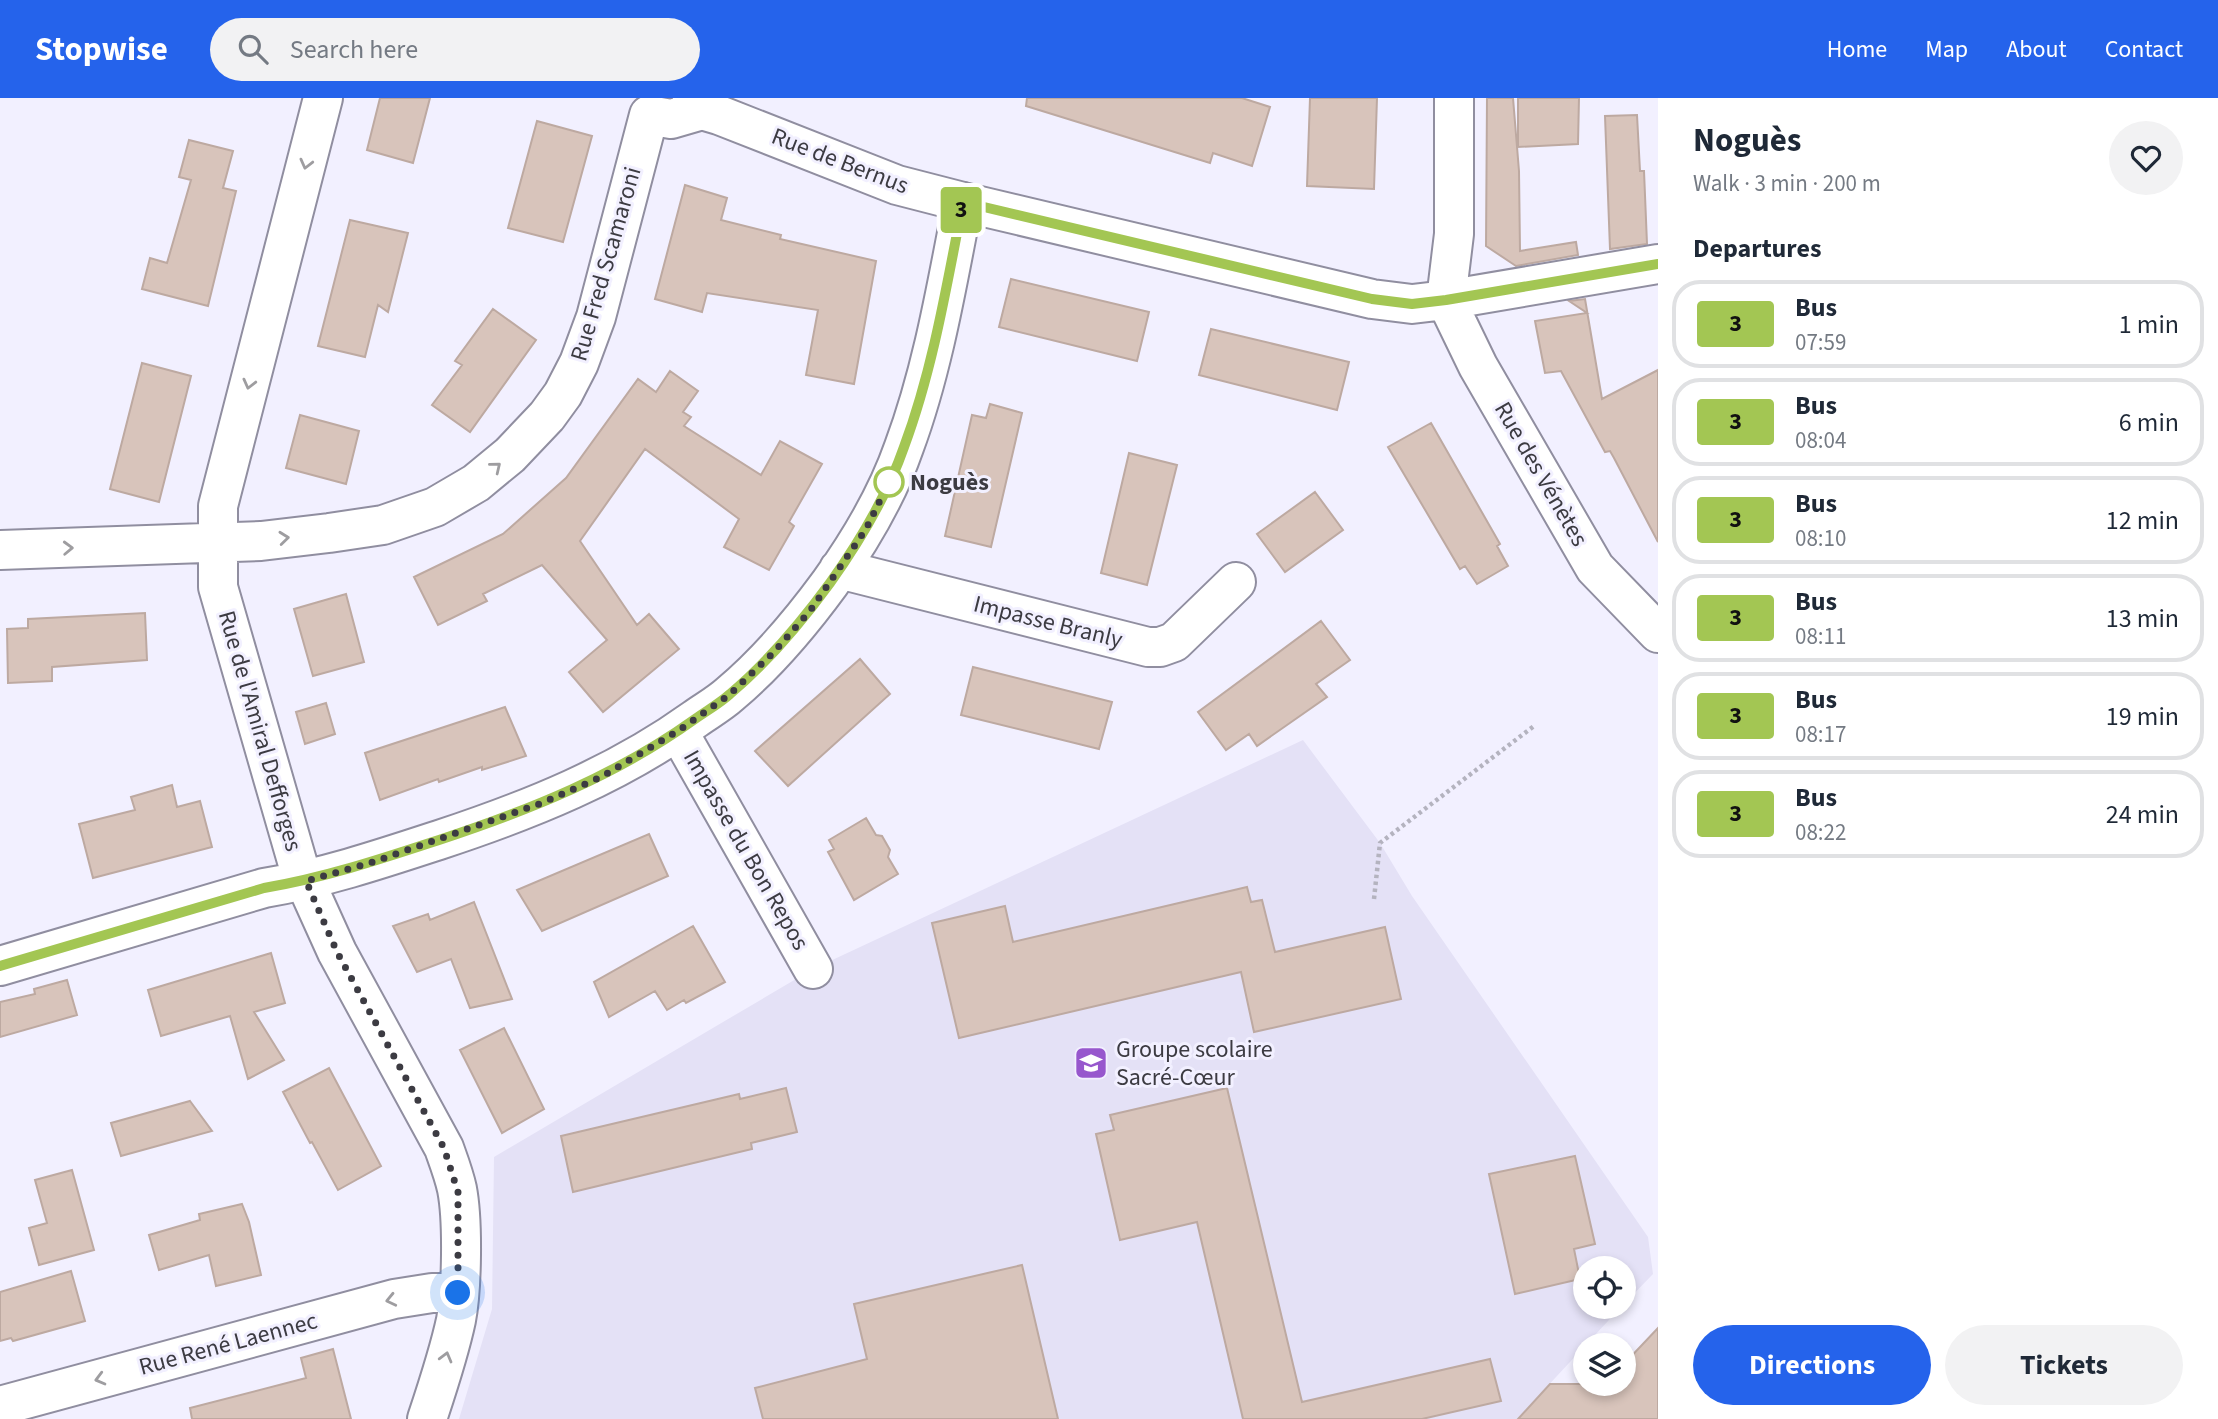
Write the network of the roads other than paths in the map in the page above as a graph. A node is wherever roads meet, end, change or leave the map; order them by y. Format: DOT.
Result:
graph roads {
  1 [pos="323,98"];
  2 [pos="1454,98"];
  3 [pos="697,104"];
  4 [pos="645,106"];
  5 [pos="963,202"];
  6 [pos="1658,264"];
  7 [pos="1446,300"];
  8 [pos="216,543"];
  9 [pos="0,550"];
  10 [pos="839,569"];
  11 [pos="1236,582"];
  12 [pos="1658,633"];
  13 [pos="678,731"];
  14 [pos="306,881"];
  15 [pos="0,966"];
  16 [pos="813,969"];
  17 [pos="458,1293"];
  18 [pos="0,1406"];
  19 [pos="427,1419"];
  1 -- 8 [label="street, Rue de l'Amiral Defforges, one-way"];
  2 -- 7 [label="street"];
  3 -- 4 [label="street, Rue Fred Scamaroni"];
  3 -- 5 [label="street, Rue de Bernus"];
  8 -- 4 [label="street, Rue Fred Scamaroni, one-way"];
  5 -- 7 [label="street, Rue de Bernus"];
  5 -- 10 [label="street"];
  6 -- 7 [label="street, Rue de Bernus"];
  7 -- 12 [label="street, Rue des Vénètes"];
  9 -- 8 [label="street, Rue Fred Scamaroni, one-way"];
  8 -- 14 [label="street, Rue de l'Amiral Defforges"];
  10 -- 11 [label="street, Impasse Branly"];
  10 -- 13 [label="street"];
  13 -- 14 [label="street"];
  13 -- 16 [label="street, Impasse du Bon Repos"];
  14 -- 15 [label="street"];
  14 -- 17 [label="street, Rue de l'Amiral Defforges"];
  17 -- 18 [label="street, Rue René Laennec, one-way"];
  19 -- 17 [label="street, Rue de l'Amiral Defforges, one-way"];
}
